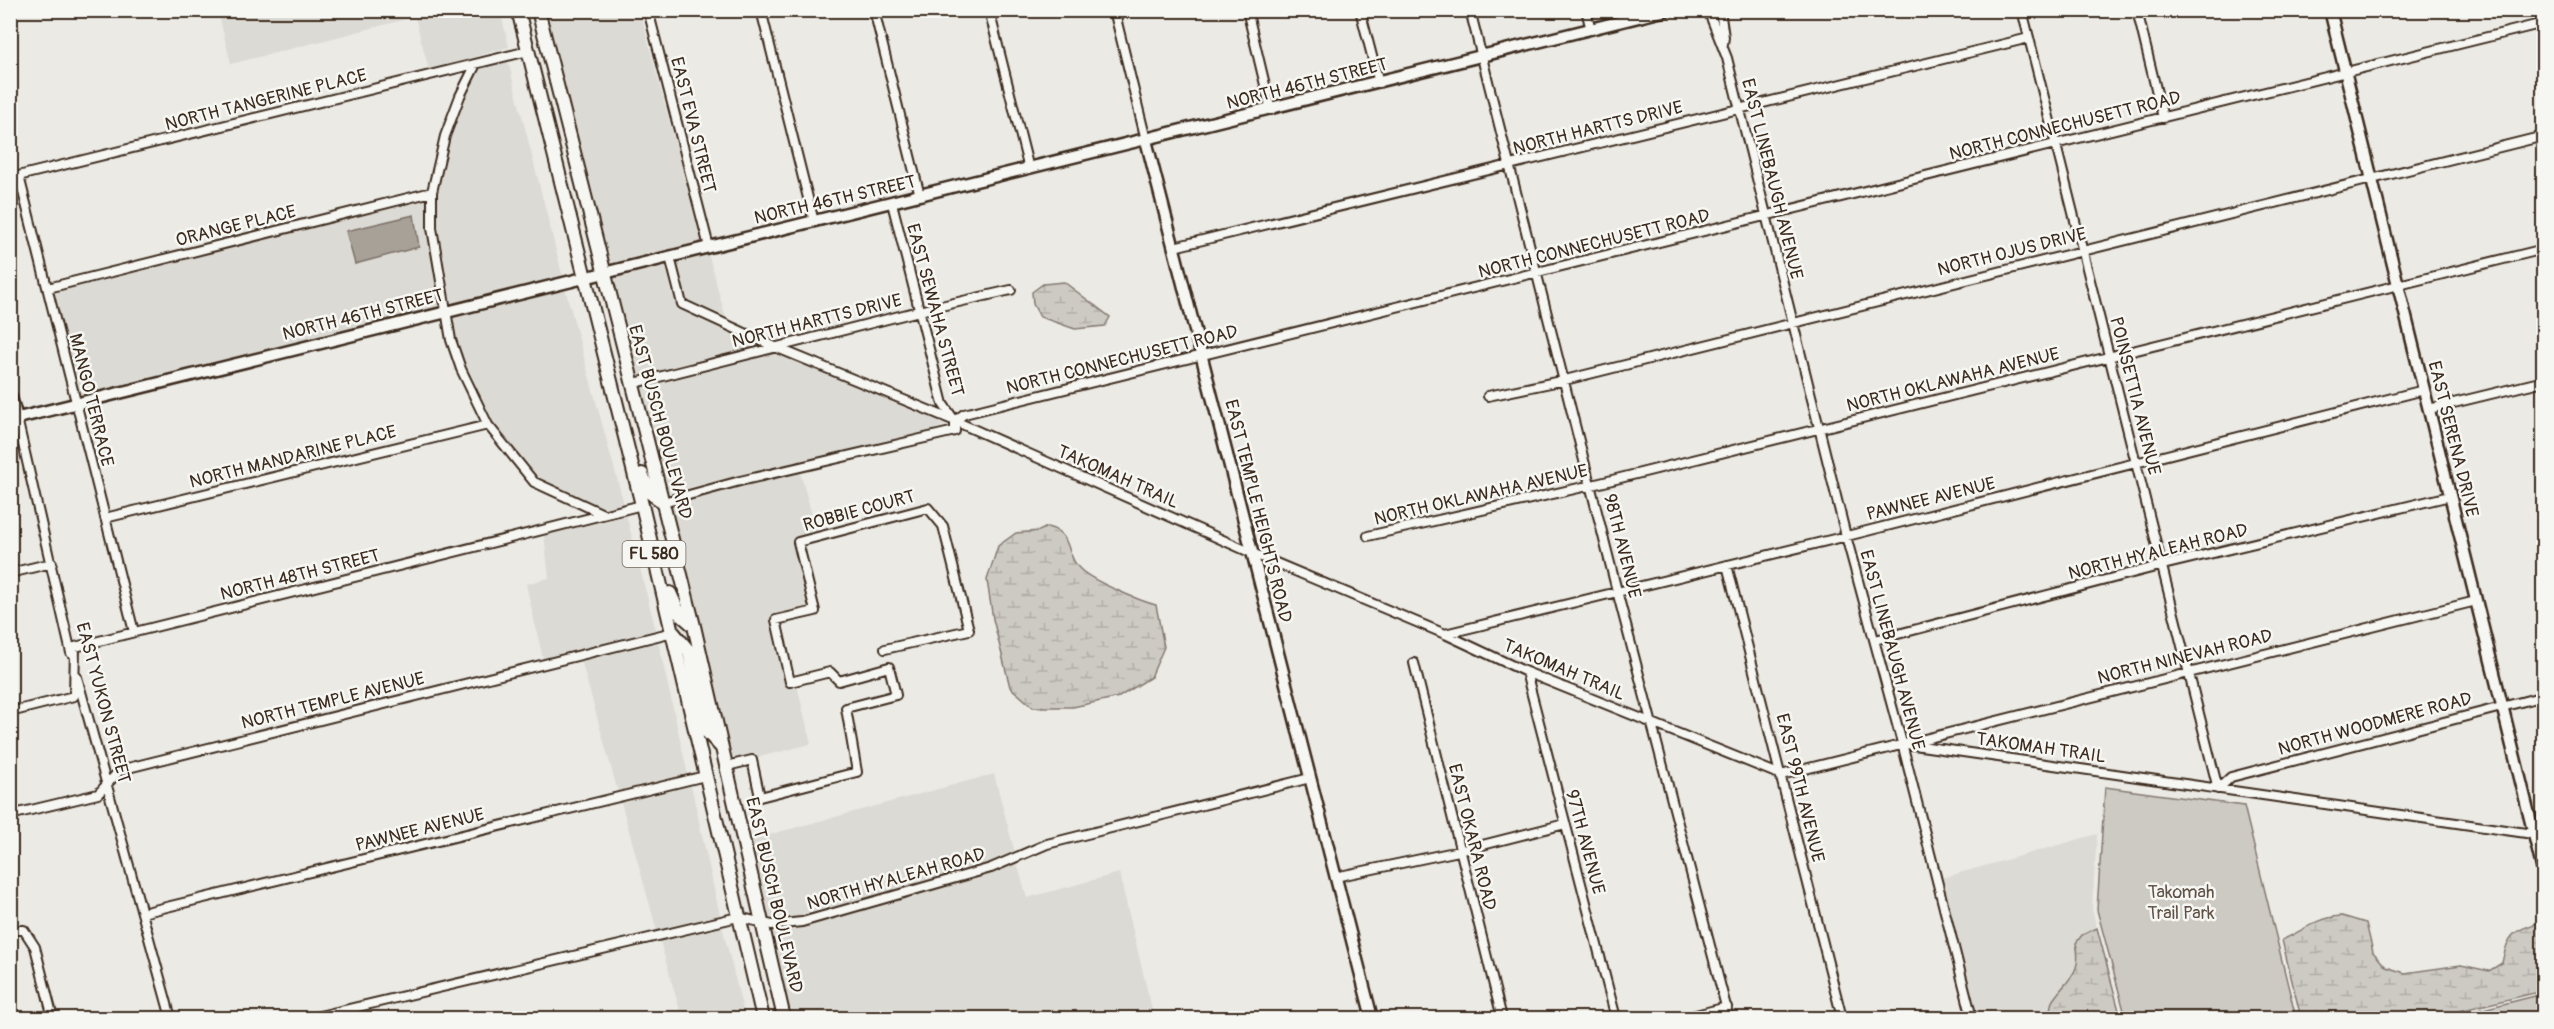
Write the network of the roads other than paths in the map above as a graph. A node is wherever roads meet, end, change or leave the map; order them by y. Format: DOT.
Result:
graph roads {
  1 [pos="518,10"];
  2 [pos="538,10"];
  3 [pos="648,10"];
  4 [pos="761,10"];
  5 [pos="874,10"];
  6 [pos="988,10"];
  7 [pos="1114,10"];
  8 [pos="1247,10"];
  9 [pos="1360,10"];
  10 [pos="1470,10"];
  11 [pos="1586,10"];
  12 [pos="1667,10"];
  13 [pos="1709,10"];
  14 [pos="1718,10"];
  15 [pos="2022,10"];
  16 [pos="2137,10"];
  17 [pos="2331,10"];
  18 [pos="2544,23"];
  19 [pos="1591,30"];
  20 [pos="2029,38"];
  21 [pos="1723,44"];
  22 [pos="528,51"];
  23 [pos="1482,58"];
  24 [pos="476,64"];
  25 [pos="2346,72"];
  26 [pos="1379,83"];
  27 [pos="1740,109"];
  28 [pos="1271,110"];
  29 [pos="2163,118"];
  30 [pos="2544,136"];
  31 [pos="1146,140"];
  32 [pos="2056,144"];
  33 [pos="1509,165"];
  34 [pos="1029,170"];
  35 [pos="15,177"];
  36 [pos="2372,179"];
  37 [pos="432,192"];
  38 [pos="920,196"];
  39 [pos="892,203"];
  40 [pos="1767,216"];
  41 [pos="814,222"];
  42 [pos="709,247"];
  43 [pos="1174,247"];
  44 [pos="2544,249"];
  45 [pos="2083,250"];
  46 [pos="670,257"];
  47 [pos="603,273"];
  48 [pos="1536,273"];
  49 [pos="584,278"];
  50 [pos="2398,285"];
  51 [pos="48,288"];
  52 [pos="1011,290"];
  53 [pos="919,311"];
  54 [pos="446,312"];
  55 [pos="1793,322"];
  56 [pos="775,347"];
  57 [pos="1201,356"];
  58 [pos="2110,356"];
  59 [pos="1565,380"];
  60 [pos="2544,381"];
  61 [pos="631,384"];
  62 [pos="2424,390"];
  63 [pos="10,394"];
  64 [pos="1488,396"];
  65 [pos="76,404"];
  66 [pos="2429,409"];
  67 [pos="619,413"];
  68 [pos="14,419"];
  69 [pos="954,421"];
  70 [pos="488,424"];
  71 [pos="1819,428"];
  72 [pos="2136,463"];
  73 [pos="1592,485"];
  74 [pos="2450,496"];
  75 [pos="663,502"];
  76 [pos="642,504"];
  77 [pos="604,514"];
  78 [pos="105,518"];
  79 [pos="647,525"];
  80 [pos="1368,536"];
  81 [pos="1846,536"];
  82 [pos="1252,553"];
  83 [pos="52,563"];
  84 [pos="1727,565"];
  85 [pos="2163,566"];
  86 [pos="10,573"];
  87 [pos="1617,591"];
  88 [pos="2476,600"];
  89 [pos="694,626"];
  90 [pos="134,632"];
  91 [pos="673,632"];
  92 [pos="1446,634"];
  93 [pos="1875,640"];
  94 [pos="885,649"];
  95 [pos="1414,663"];
  96 [pos="2189,671"];
  97 [pos="75,672"];
  98 [pos="1526,672"];
  99 [pos="2544,696"];
  100 [pos="2502,707"];
  101 [pos="10,712"];
  102 [pos="1652,725"];
  103 [pos="1902,743"];
  104 [pos="723,749"];
  105 [pos="727,766"];
  106 [pos="1781,775"];
  107 [pos="705,776"];
  108 [pos="1310,778"];
  109 [pos="107,782"];
  110 [pos="2217,789"];
  111 [pos="10,815"];
  112 [pos="1565,824"];
  113 [pos="2533,834"];
  114 [pos="1459,851"];
  115 [pos="2544,875"];
  116 [pos="1335,877"];
  117 [pos="142,913"];
  118 [pos="738,917"];
  119 [pos="762,924"];
  120 [pos="10,930"];
  121 [pos="1726,1007"];
  122 [pos="52,1018"];
  123 [pos="171,1018"];
  124 [pos="311,1018"];
  125 [pos="763,1018"];
  126 [pos="783,1018"];
  127 [pos="1372,1018"];
  128 [pos="1502,1018"];
  129 [pos="1616,1018"];
  130 [pos="1684,1018"];
  131 [pos="1729,1018"];
  132 [pos="1842,1018"];
  133 [pos="1972,1018"];
  1 -- 22 [label="main road, EAST BUSCH BOULEVARD / FL 580"];
  2 -- 47 [label="main road, EAST BUSCH BOULEVARD / FL 580"];
  3 -- 42 [label="street, EAST EVA STREET"];
  4 -- 41 [label="street"];
  5 -- 38 [label="street, EAST SEWAHA STREET"];
  6 -- 34 [label="street"];
  7 -- 31 [label="street, EAST TEMPLE HEIGHTS ROAD"];
  8 -- 28 [label="street"];
  9 -- 26 [label="street"];
  10 -- 23 [label="street, 98TH AVENUE"];
  11 -- 19 [label="street"];
  12 -- 19 [label="street, NORTH 46TH STREET"];
  13 -- 14 [label="street"];
  13 -- 21 [label="street, EAST LINEBAUGH AVENUE"];
  14 -- 21 [label="street, EAST LINEBAUGH AVENUE"];
  15 -- 20 [label="street, POINSETTIA AVENUE"];
  16 -- 29 [label="street"];
  17 -- 25 [label="street, EAST SERENA DRIVE"];
  18 -- 25 [label="street, NORTH CONNECHUSETT ROAD"];
  19 -- 23 [label="street, NORTH 46TH STREET"];
  20 -- 27 [label="street, NORTH HARTTS DRIVE"];
  20 -- 32 [label="street, POINSETTIA AVENUE"];
  21 -- 27 [label="street, EAST LINEBAUGH AVENUE"];
  22 -- 24 [label="street, NORTH TANGERINE PLACE"];
  22 -- 49 [label="main road, EAST BUSCH BOULEVARD / FL 580"];
  23 -- 26 [label="street, NORTH 46TH STREET"];
  23 -- 33 [label="street, 98TH AVENUE"];
  24 -- 35 [label="street, NORTH TANGERINE PLACE"];
  24 -- 37 [label="street"];
  25 -- 29 [label="street, NORTH CONNECHUSETT ROAD"];
  25 -- 36 [label="street, EAST SERENA DRIVE"];
  26 -- 28 [label="street, NORTH 46TH STREET"];
  27 -- 33 [label="street, NORTH HARTTS DRIVE"];
  27 -- 40 [label="street, EAST LINEBAUGH AVENUE"];
  28 -- 31 [label="street, NORTH 46TH STREET"];
  29 -- 32 [label="street, NORTH CONNECHUSETT ROAD"];
  30 -- 36 [label="street, NORTH OJUS DRIVE"];
  31 -- 34 [label="street, NORTH 46TH STREET"];
  31 -- 43 [label="street, EAST TEMPLE HEIGHTS ROAD"];
  32 -- 40 [label="street, NORTH CONNECHUSETT ROAD"];
  32 -- 45 [label="street, POINSETTIA AVENUE"];
  33 -- 43 [label="street, NORTH HARTTS DRIVE"];
  33 -- 48 [label="street, 98TH AVENUE"];
  34 -- 38 [label="street, NORTH 46TH STREET"];
  35 -- 51 [label="street, MANGO TERRACE"];
  36 -- 45 [label="street, NORTH OJUS DRIVE"];
  36 -- 50 [label="street, EAST SERENA DRIVE"];
  37 -- 51 [label="street, ORANGE PLACE"];
  37 -- 54 [label="street"];
  38 -- 39 [label="street, NORTH 46TH STREET"];
  39 -- 41 [label="street, NORTH 46TH STREET"];
  39 -- 53 [label="street, EAST SEWAHA STREET"];
  40 -- 48 [label="street, NORTH CONNECHUSETT ROAD"];
  40 -- 55 [label="street, EAST LINEBAUGH AVENUE"];
  41 -- 42 [label="street, NORTH 46TH STREET"];
  42 -- 46 [label="street, NORTH 46TH STREET"];
  43 -- 57 [label="street, EAST TEMPLE HEIGHTS ROAD"];
  44 -- 50 [label="street, NORTH OKLAWAHA AVENUE"];
  45 -- 55 [label="street, NORTH OJUS DRIVE"];
  45 -- 58 [label="street, POINSETTIA AVENUE"];
  46 -- 47 [label="street, NORTH 46TH STREET"];
  46 -- 56 [label="street, TAKOMAH TRAIL"];
  47 -- 49 [label="street, NORTH 46TH STREET"];
  47 -- 61 [label="main road, EAST BUSCH BOULEVARD / FL 580"];
  48 -- 57 [label="street, NORTH CONNECHUSETT ROAD"];
  48 -- 59 [label="street, 98TH AVENUE"];
  49 -- 54 [label="street, NORTH 46TH STREET"];
  49 -- 67 [label="main road, EAST BUSCH BOULEVARD / FL 580"];
  50 -- 58 [label="street, NORTH OKLAWAHA AVENUE"];
  50 -- 62 [label="street, EAST SERENA DRIVE"];
  51 -- 65 [label="street, MANGO TERRACE"];
  52 -- 53 [label="street, NORTH HARTTS DRIVE"];
  53 -- 56 [label="street, NORTH HARTTS DRIVE"];
  53 -- 69 [label="street, EAST SEWAHA STREET"];
  54 -- 65 [label="street, NORTH 46TH STREET"];
  54 -- 70 [label="street"];
  55 -- 59 [label="street, NORTH OJUS DRIVE"];
  55 -- 71 [label="street, EAST LINEBAUGH AVENUE"];
  56 -- 61 [label="street, NORTH HARTTS DRIVE"];
  56 -- 69 [label="street, TAKOMAH TRAIL"];
  57 -- 69 [label="street, NORTH CONNECHUSETT ROAD"];
  57 -- 82 [label="street, EAST TEMPLE HEIGHTS ROAD"];
  58 -- 71 [label="street, NORTH OKLAWAHA AVENUE"];
  58 -- 72 [label="street, POINSETTIA AVENUE"];
  59 -- 64 [label="street, NORTH OJUS DRIVE"];
  59 -- 73 [label="street, 98TH AVENUE"];
  60 -- 66 [label="street"];
  61 -- 75 [label="main road, EAST BUSCH BOULEVARD / FL 580"];
  62 -- 66 [label="street, EAST SERENA DRIVE"];
  62 -- 72 [label="street, PAWNEE AVENUE"];
  63 -- 68 [label="street, EAST YUKON STREET"];
  65 -- 68 [label="street, NORTH 46TH STREET"];
  65 -- 78 [label="street, MANGO TERRACE"];
  66 -- 74 [label="street, EAST SERENA DRIVE"];
  67 -- 75 [label="main road"];
  67 -- 76 [label="main road, EAST BUSCH BOULEVARD / FL 580"];
  68 -- 83 [label="street, EAST YUKON STREET"];
  69 -- 75 [label="street, NORTH CONNECHUSETT ROAD"];
  69 -- 82 [label="street, TAKOMAH TRAIL"];
  70 -- 77 [label="street"];
  70 -- 78 [label="street, NORTH MANDARINE PLACE"];
  71 -- 73 [label="street, NORTH OKLAWAHA AVENUE"];
  71 -- 81 [label="street, EAST LINEBAUGH AVENUE"];
  72 -- 81 [label="street, PAWNEE AVENUE"];
  72 -- 85 [label="street, POINSETTIA AVENUE"];
  73 -- 80 [label="street, NORTH OKLAWAHA AVENUE"];
  73 -- 87 [label="street, 98TH AVENUE"];
  74 -- 85 [label="street, NORTH HYALEAH ROAD"];
  74 -- 88 [label="street, EAST SERENA DRIVE"];
  75 -- 89 [label="main road, EAST BUSCH BOULEVARD / FL 580"];
  76 -- 77 [label="street, NORTH 48TH STREET"];
  76 -- 79 [label="main road, EAST BUSCH BOULEVARD / FL 580"];
  77 -- 90 [label="street, NORTH 48TH STREET"];
  78 -- 90 [label="street, MANGO TERRACE"];
  79 -- 89 [label="main road"];
  79 -- 91 [label="main road, EAST BUSCH BOULEVARD / FL 580"];
  81 -- 84 [label="street, PAWNEE AVENUE"];
  81 -- 93 [label="street, EAST LINEBAUGH AVENUE"];
  82 -- 92 [label="street, TAKOMAH TRAIL"];
  82 -- 108 [label="street, EAST TEMPLE HEIGHTS ROAD"];
  83 -- 86 [label="street"];
  83 -- 97 [label="street, EAST YUKON STREET"];
  84 -- 87 [label="street, PAWNEE AVENUE"];
  84 -- 106 [label="street, EAST 99TH AVENUE"];
  85 -- 93 [label="street, NORTH HYALEAH ROAD"];
  85 -- 96 [label="street, POINSETTIA AVENUE"];
  87 -- 92 [label="street, PAWNEE AVENUE"];
  87 -- 102 [label="street, 98TH AVENUE"];
  88 -- 96 [label="street, NORTH NINEVAH ROAD"];
  88 -- 100 [label="street, EAST SERENA DRIVE"];
  89 -- 104 [label="main road, EAST BUSCH BOULEVARD / FL 580"];
  90 -- 97 [label="street, NORTH 48TH STREET"];
  91 -- 104 [label="main road"];
  91 -- 107 [label="main road, EAST BUSCH BOULEVARD / FL 580"];
  91 -- 109 [label="street, NORTH TEMPLE AVENUE"];
  92 -- 98 [label="street, TAKOMAH TRAIL"];
  93 -- 103 [label="street, EAST LINEBAUGH AVENUE"];
  94 -- 105 [label="street, ROBBIE COURT"];
  95 -- 114 [label="street, EAST OKARA ROAD"];
  96 -- 103 [label="street, NORTH NINEVAH ROAD"];
  96 -- 110 [label="street, POINSETTIA AVENUE"];
  97 -- 101 [label="street, NORTH 48TH STREET"];
  97 -- 109 [label="street, EAST YUKON STREET"];
  98 -- 102 [label="street, TAKOMAH TRAIL"];
  98 -- 112 [label="street, 97TH AVENUE"];
  99 -- 100 [label="street, NORTH WOODMERE ROAD"];
  100 -- 110 [label="street, NORTH WOODMERE ROAD"];
  100 -- 113 [label="street, EAST SERENA DRIVE"];
  102 -- 106 [label="street, TAKOMAH TRAIL"];
  102 -- 121 [label="street, 98TH AVENUE"];
  103 -- 106 [label="street, TAKOMAH TRAIL"];
  103 -- 110 [label="street, TAKOMAH TRAIL"];
  103 -- 133 [label="street, EAST LINEBAUGH AVENUE"];
  104 -- 105 [label="main road, EAST BUSCH BOULEVARD / FL 580"];
  105 -- 119 [label="main road, EAST BUSCH BOULEVARD / FL 580"];
  106 -- 132 [label="street, EAST 99TH AVENUE"];
  107 -- 117 [label="street, PAWNEE AVENUE"];
  107 -- 118 [label="main road, EAST BUSCH BOULEVARD / FL 580"];
  108 -- 116 [label="street, EAST TEMPLE HEIGHTS ROAD"];
  108 -- 119 [label="street, NORTH HYALEAH ROAD"];
  109 -- 111 [label="street, NORTH TEMPLE AVENUE"];
  109 -- 117 [label="street, EAST YUKON STREET"];
  110 -- 113 [label="street, TAKOMAH TRAIL"];
  112 -- 114 [label="street"];
  112 -- 129 [label="street, 97TH AVENUE"];
  113 -- 115 [label="street, EAST SERENA DRIVE"];
  114 -- 116 [label="street"];
  114 -- 128 [label="street, EAST OKARA ROAD"];
  116 -- 127 [label="street, EAST TEMPLE HEIGHTS ROAD"];
  117 -- 123 [label="street, EAST YUKON STREET"];
  118 -- 119 [label="street, NORTH HYALEAH ROAD"];
  118 -- 124 [label="street, NORTH HYALEAH ROAD"];
  118 -- 125 [label="main road, EAST BUSCH BOULEVARD / FL 580"];
  119 -- 126 [label="main road, EAST BUSCH BOULEVARD / FL 580"];
  120 -- 122 [label="street"];
  121 -- 130 [label="street"];
  121 -- 131 [label="street, 98TH AVENUE"];
}
